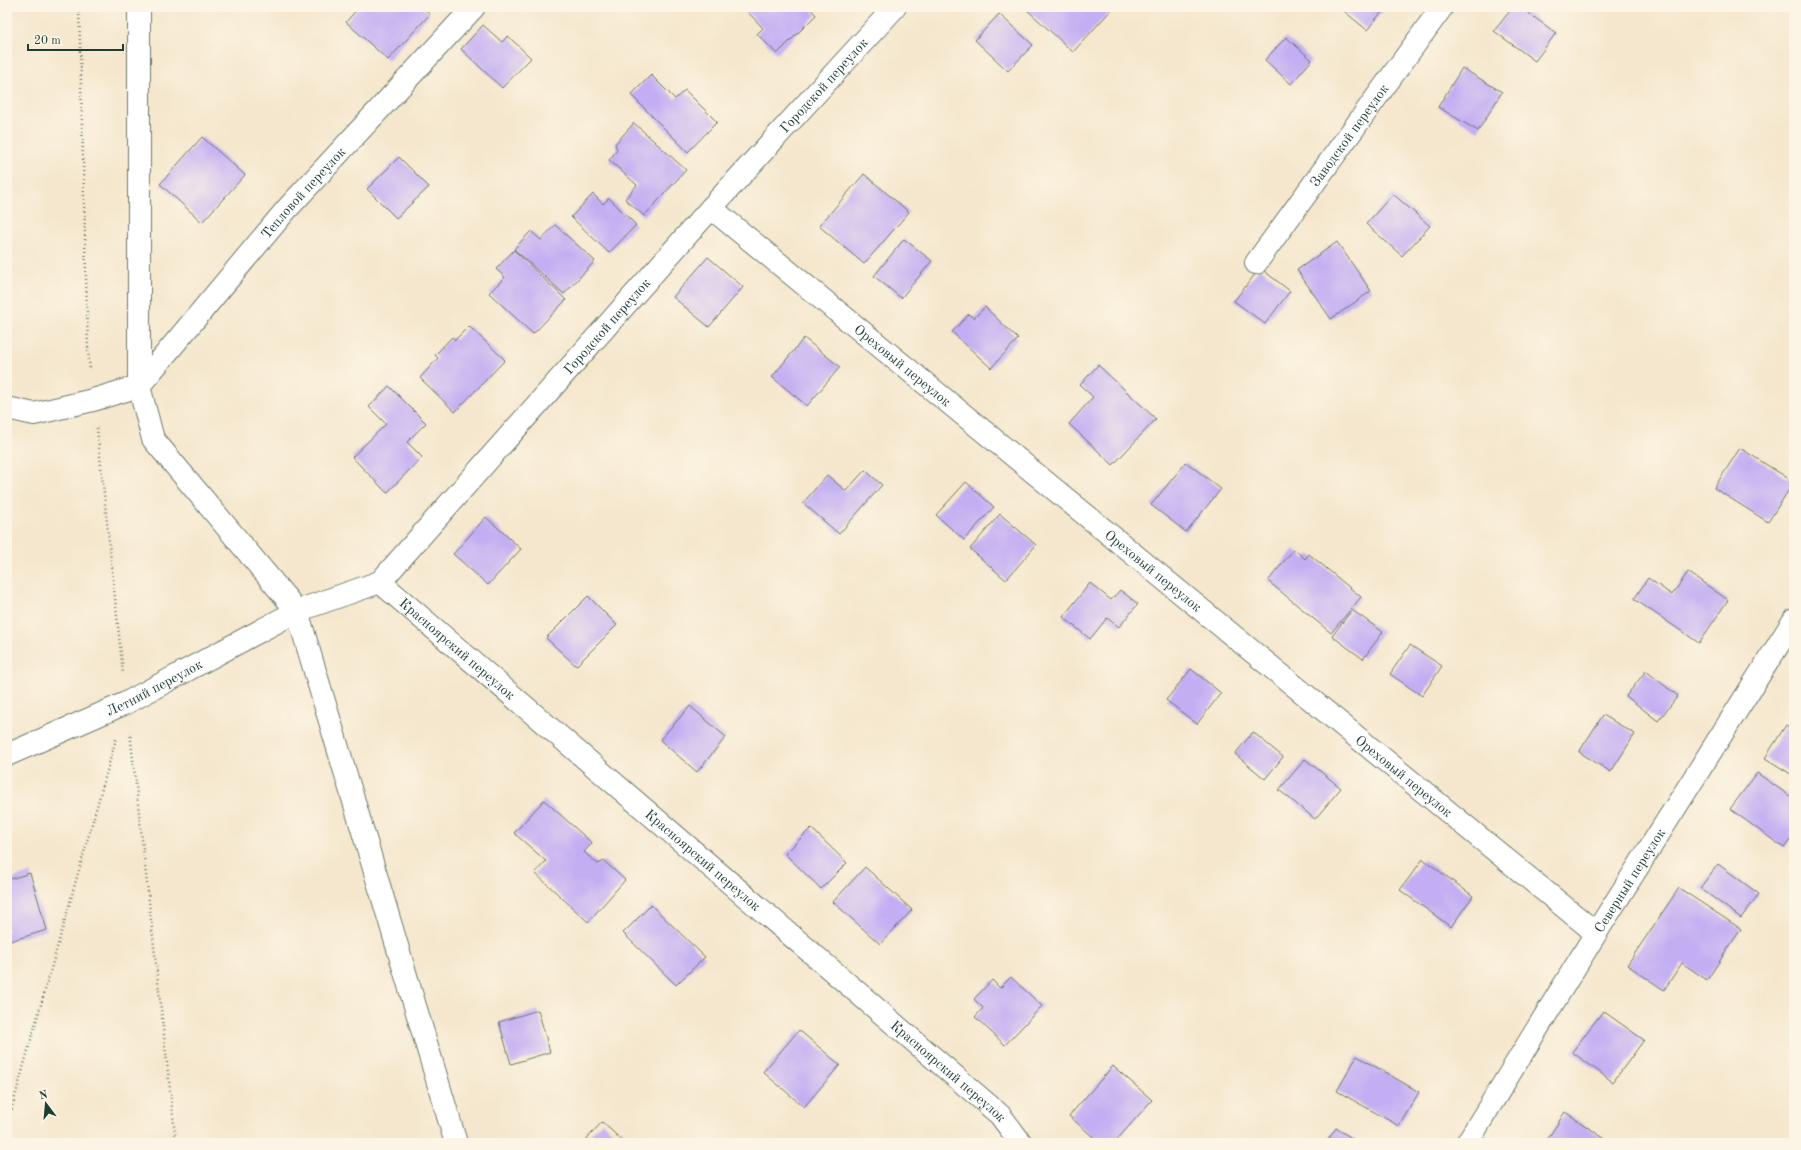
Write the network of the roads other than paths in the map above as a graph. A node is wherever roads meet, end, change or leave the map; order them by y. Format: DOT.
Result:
graph roads {
  1 [pos="139,7"];
  2 [pos="474,7"];
  3 [pos="895,7"];
  4 [pos="1442,7"];
  5 [pos="712,208"];
  6 [pos="1256,263"];
  7 [pos="139,386"];
  8 [pos="7,408"];
  9 [pos="380,582"];
  10 [pos="297,611"];
  11 [pos="1794,620"];
  12 [pos="7,755"];
  13 [pos="1596,933"];
  14 [pos="456,1143"];
  15 [pos="1021,1143"];
  16 [pos="1467,1143"];
  1 -- 7 [label="street"];
  2 -- 7 [label="street, Тепловой переулок"];
  3 -- 5 [label="street, Городской переулок"];
  4 -- 6 [label="street, Заводской переулок"];
  5 -- 9 [label="street, Городской переулок"];
  5 -- 13 [label="street, Ореховый переулок"];
  7 -- 8 [label="street"];
  7 -- 10 [label="street"];
  9 -- 10 [label="street, Городской переулок"];
  9 -- 15 [label="street, Красноярский переулок"];
  10 -- 12 [label="street, Летний переулок"];
  10 -- 14 [label="street"];
  11 -- 13 [label="street, Северный переулок"];
  13 -- 16 [label="street, Северный переулок"];
}
